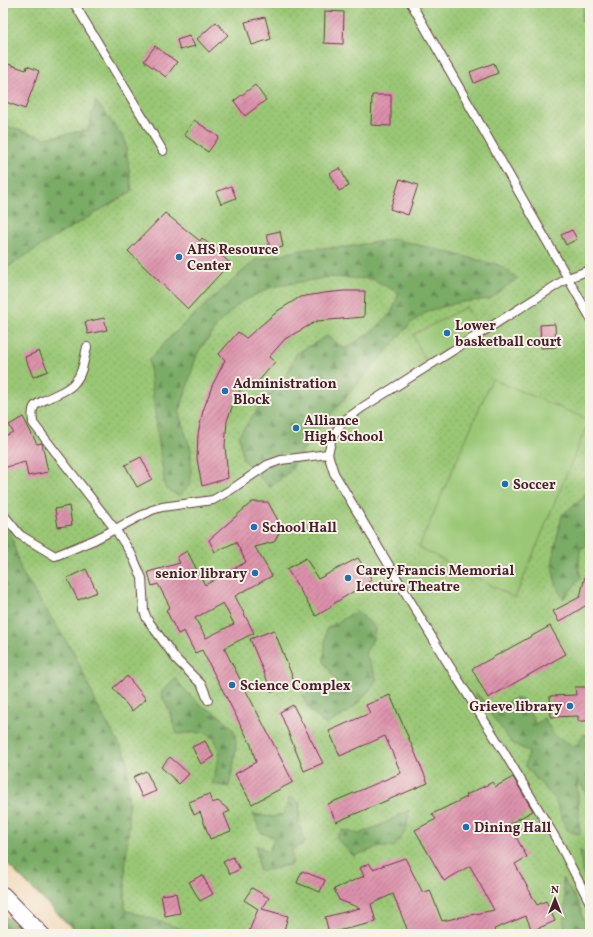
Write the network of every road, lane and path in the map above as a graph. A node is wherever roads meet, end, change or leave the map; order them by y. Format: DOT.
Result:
graph roads {
  1 [pos="74,3"];
  2 [pos="411,3"];
  3 [pos="163,151"];
  4 [pos="590,270"];
  5 [pos="568,278"];
  6 [pos="590,317"];
  7 [pos="88,347"];
  8 [pos="328,454"];
  9 [pos="3,514"];
  10 [pos="115,529"];
  11 [pos="208,700"];
  12 [pos="3,895"];
  13 [pos="590,903"];
  14 [pos="41,934"];
  1 -- 3 [label="lane"];
  2 -- 5 [label="lane"];
  4 -- 5 [label="lane"];
  5 -- 6 [label="lane"];
  5 -- 8 [label="lane"];
  7 -- 10 [label="lane"];
  8 -- 10 [label="lane"];
  8 -- 13 [label="lane"];
  9 -- 10 [label="lane"];
  10 -- 11 [label="lane"];
  12 -- 14 [label="street"];
}
